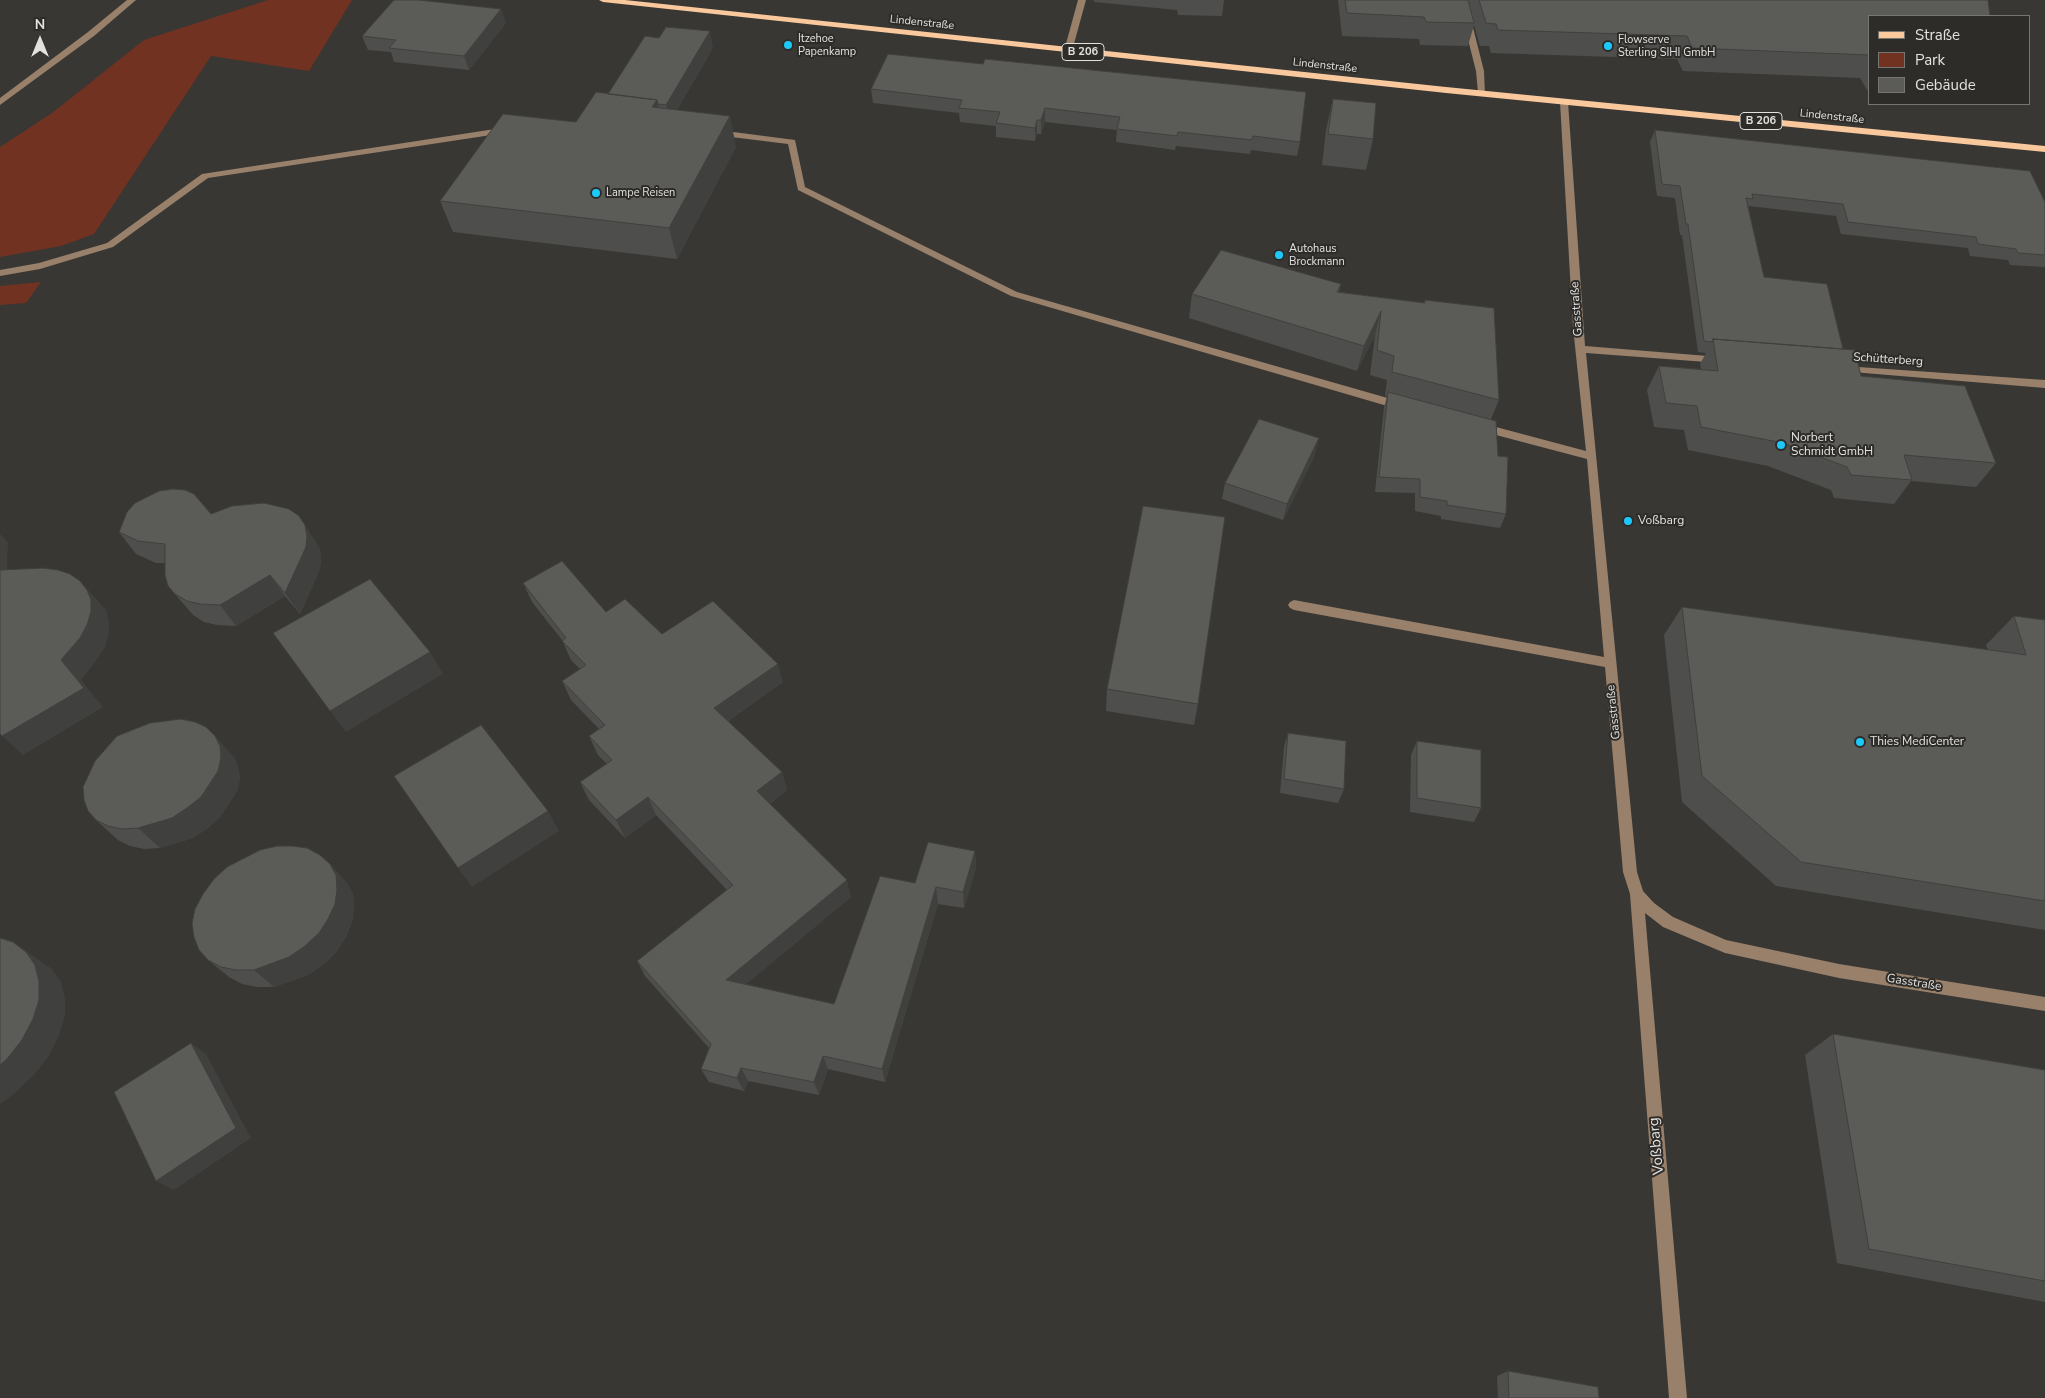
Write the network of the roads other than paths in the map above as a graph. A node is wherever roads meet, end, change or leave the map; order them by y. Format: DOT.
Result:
graph roads {
  1 [pos="132,0"];
  2 [pos="604,0"];
  3 [pos="1082,0"];
  4 [pos="1462,0"];
  5 [pos="1068,51"];
  6 [pos="1482,94"];
  7 [pos="0,102"];
  8 [pos="1564,102"];
  9 [pos="522,131"];
  10 [pos="703,131"];
  11 [pos="2045,149"];
  12 [pos="0,273"];
  13 [pos="1580,349"];
  14 [pos="1728,360"];
  15 [pos="1837,368"];
  16 [pos="2045,384"];
  17 [pos="1414,409"];
  18 [pos="1470,424"];
  19 [pos="1592,457"];
  20 [pos="1294,605"];
  21 [pos="1609,663"];
  22 [pos="1637,894"];
  23 [pos="2045,1004"];
  24 [pos="1678,1398"];
  1 -- 7 [label="street"];
  2 -- 5 [label="main road, Lindenstraße / B 206"];
  3 -- 5 [label="street"];
  4 -- 6 [label="street"];
  5 -- 6 [label="main road, Lindenstraße / B 206"];
  6 -- 8 [label="main road, Lindenstraße / B 206"];
  8 -- 11 [label="main road, Lindenstraße / B 206"];
  8 -- 13 [label="street, Gasstraße"];
  9 -- 12 [label="street"];
  10 -- 17 [label="street"];
  13 -- 14 [label="street"];
  13 -- 19 [label="street, Gasstraße"];
  15 -- 16 [label="street, Schütterberg"];
  18 -- 19 [label="street"];
  19 -- 21 [label="street, Gasstraße"];
  20 -- 21 [label="street"];
  21 -- 22 [label="street, Gasstraße"];
  22 -- 23 [label="street, Gasstraße"];
  22 -- 24 [label="street, Voßbarg"];
}
